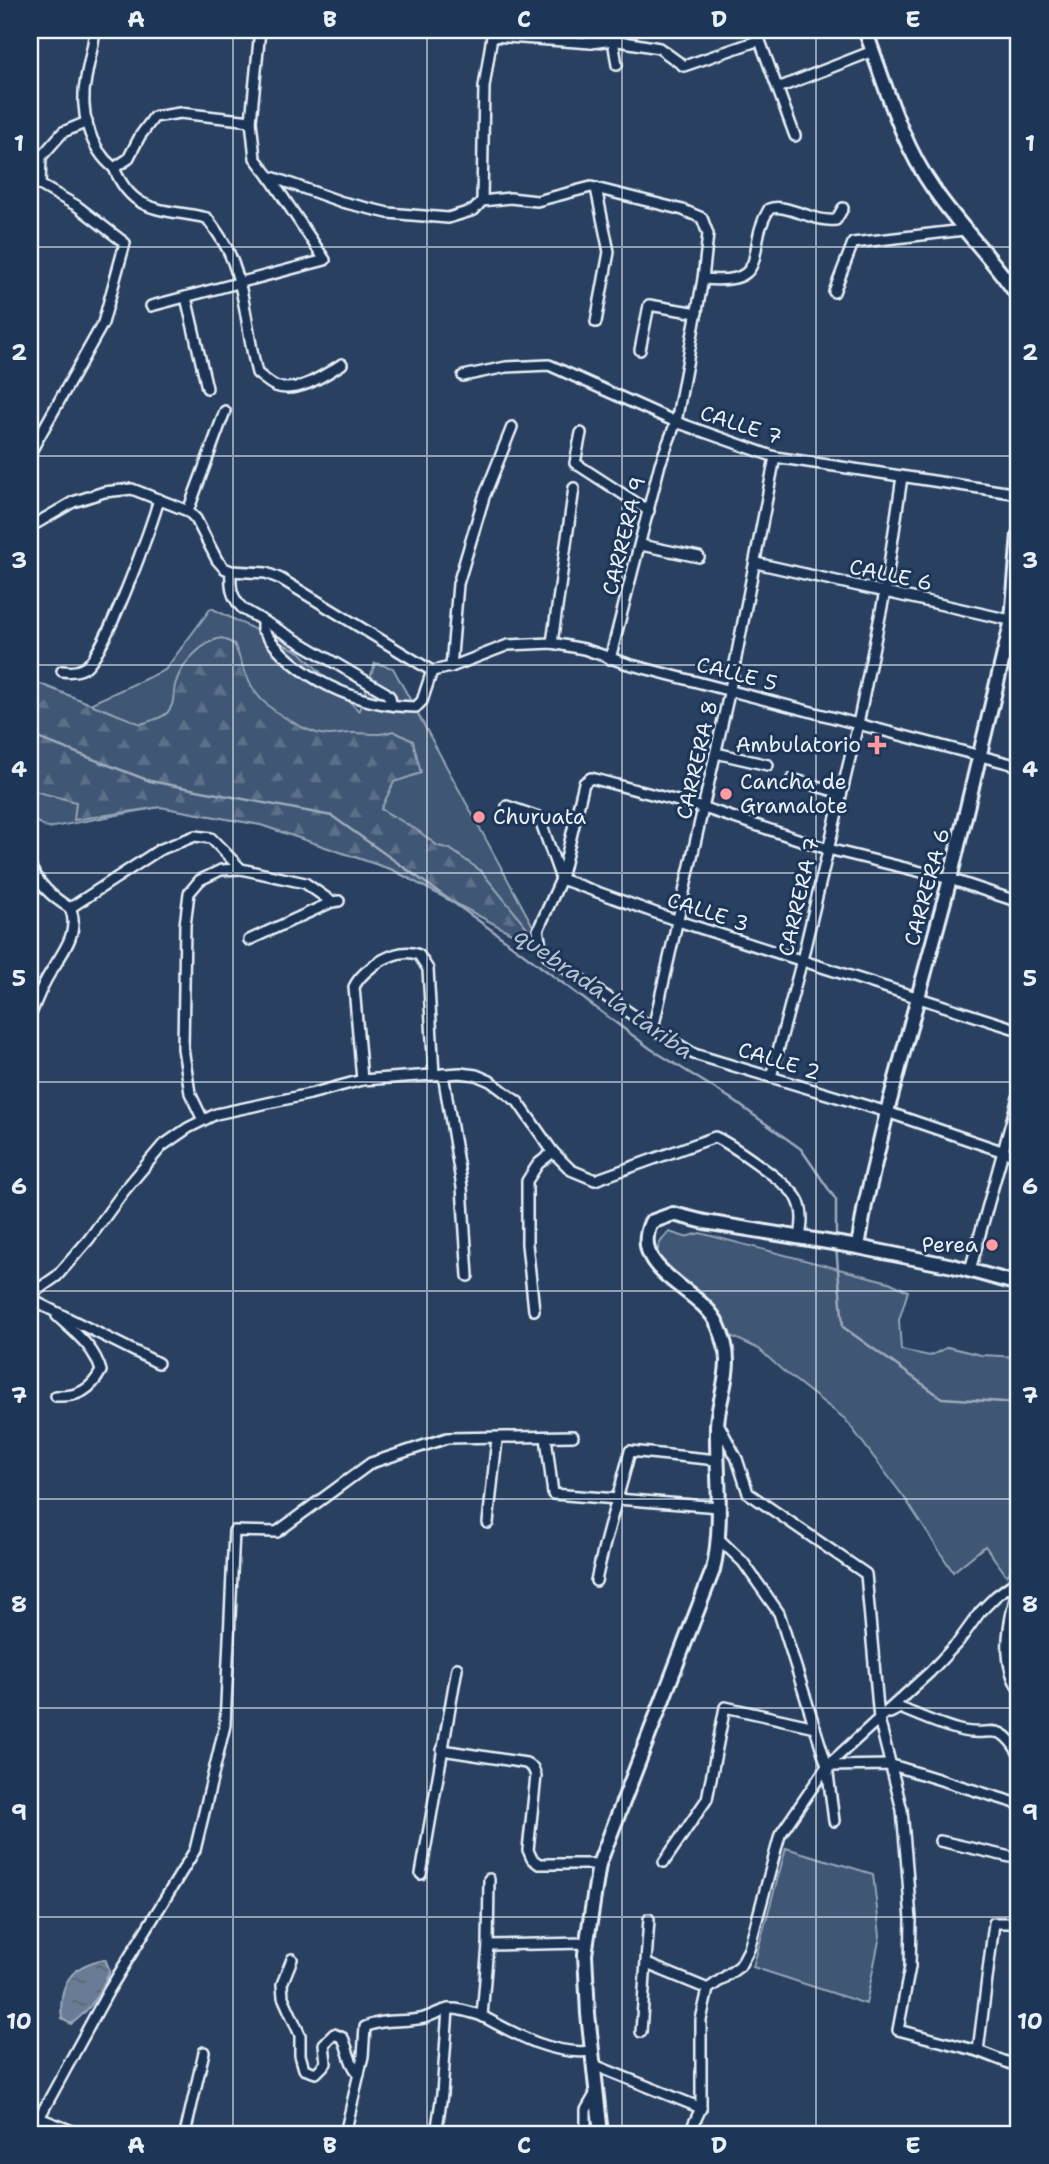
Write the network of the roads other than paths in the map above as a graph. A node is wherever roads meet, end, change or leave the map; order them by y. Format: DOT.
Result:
graph roads {
  1 [pos="95,30"];
  2 [pos="260,30"];
  3 [pos="590,30"];
  4 [pos="756,30"];
  5 [pos="865,30"];
  6 [pos="613,40"];
  7 [pos="760,40"];
  8 [pos="591,43"];
  9 [pos="873,51"];
  10 [pos="617,65"];
  11 [pos="778,88"];
  12 [pos="251,121"];
  13 [pos="87,122"];
  14 [pos="795,136"];
  15 [pos="114,168"];
  16 [pos="269,176"];
  17 [pos="596,188"];
  18 [pos="482,201"];
  19 [pos="843,208"];
  20 [pos="964,230"];
  21 [pos="703,279"];
  22 [pos="238,284"];
  23 [pos="834,292"];
  24 [pos="186,297"];
  25 [pos="1019,298"];
  26 [pos="151,306"];
  27 [pos="697,313"];
  28 [pos="596,321"];
  29 [pos="640,350"];
  30 [pos="342,364"];
  31 [pos="463,376"];
  32 [pos="206,388"];
  33 [pos="225,411"];
  34 [pos="676,422"];
  35 [pos="512,427"];
  36 [pos="581,433"];
  37 [pos="30,453"];
  38 [pos="775,457"];
  39 [pos="902,477"];
  40 [pos="574,488"];
  41 [pos="1019,494"];
  42 [pos="159,499"];
  43 [pos="188,511"];
  44 [pos="649,511"];
  45 [pos="30,527"];
  46 [pos="1019,534"];
  47 [pos="641,545"];
  48 [pos="699,557"];
  49 [pos="756,563"];
  50 [pos="231,571"];
  51 [pos="885,592"];
  52 [pos="262,621"];
  53 [pos="1016,621"];
  54 [pos="552,643"];
  55 [pos="610,659"];
  56 [pos="449,667"];
  57 [pos="62,671"];
  58 [pos="432,671"];
  59 [pos="730,689"];
  60 [pos="391,704"];
  61 [pos="858,724"];
  62 [pos="716,753"];
  63 [pos="980,756"];
  64 [pos="768,765"];
  65 [pos="1019,766"];
  66 [pos="792,779"];
  67 [pos="841,793"];
  68 [pos="507,806"];
  69 [pos="704,808"];
  70 [pos="828,849"];
  71 [pos="30,866"];
  72 [pos="242,869"];
  73 [pos="561,879"];
  74 [pos="950,879"];
  75 [pos="1019,902"];
  76 [pos="70,908"];
  77 [pos="678,921"];
  78 [pos="249,940"];
  79 [pos="802,960"];
  80 [pos="918,997"];
  81 [pos="30,1016"];
  82 [pos="653,1029"];
  83 [pos="1019,1030"];
  84 [pos="438,1074"];
  85 [pos="771,1077"];
  86 [pos="362,1080"];
  87 [pos="1019,1094"];
  88 [pos="887,1112"];
  89 [pos="203,1120"];
  90 [pos="553,1152"];
  91 [pos="1002,1152"];
  92 [pos="1019,1157"];
  93 [pos="800,1238"];
  94 [pos="858,1247"];
  95 [pos="970,1270"];
  96 [pos="468,1276"];
  97 [pos="1019,1284"];
  98 [pos="30,1297"];
  99 [pos="51,1310"];
  100 [pos="534,1310"];
  101 [pos="158,1363"];
  102 [pos="57,1396"];
  103 [pos="717,1422"];
  104 [pos="573,1436"];
  105 [pos="546,1437"];
  106 [pos="497,1439"];
  107 [pos="717,1460"];
  108 [pos="618,1498"];
  109 [pos="719,1507"];
  110 [pos="488,1523"];
  111 [pos="719,1539"];
  112 [pos="596,1581"];
  113 [pos="1019,1581"];
  114 [pos="457,1668"];
  115 [pos="1019,1689"];
  116 [pos="879,1720"];
  117 [pos="815,1727"];
  118 [pos="442,1750"];
  119 [pos="1019,1754"];
  120 [pos="892,1765"];
  121 [pos="827,1766"];
  122 [pos="1019,1804"];
  123 [pos="834,1821"];
  124 [pos="940,1841"];
  125 [pos="1019,1859"];
  126 [pos="664,1862"];
  127 [pos="599,1864"];
  128 [pos="421,1874"];
  129 [pos="489,1879"];
  130 [pos="649,1919"];
  131 [pos="1019,1923"];
  132 [pos="586,1943"];
  133 [pos="488,1945"];
  134 [pos="292,1959"];
  135 [pos="647,1964"];
  136 [pos="708,1990"];
  137 [pos="448,2009"];
  138 [pos="482,2016"];
  139 [pos="641,2032"];
  140 [pos="592,2051"];
  141 [pos="978,2051"];
  142 [pos="204,2052"];
  143 [pos="594,2065"];
  144 [pos="1019,2067"];
  145 [pos="359,2074"];
  146 [pos="597,2091"];
  147 [pos="701,2109"];
  148 [pos="32,2120"];
  149 [pos="80,2134"];
  150 [pos="185,2134"];
  151 [pos="345,2134"];
  152 [pos="436,2134"];
  153 [pos="586,2134"];
  154 [pos="601,2134"];
  155 [pos="689,2134"];
  1 -- 13 [label="street"];
  2 -- 12 [label="street"];
  3 -- 8 [label="street"];
  4 -- 7 [label="street"];
  5 -- 9 [label="main road"];
  6 -- 7 [label="street"];
  6 -- 8 [label="street"];
  6 -- 10 [label="street"];
  7 -- 11 [label="street"];
  8 -- 18 [label="street"];
  9 -- 11 [label="street"];
  9 -- 20 [label="main road"];
  11 -- 14 [label="street"];
  12 -- 15 [label="street"];
  12 -- 16 [label="street"];
  13 -- 15 [label="street"];
  13 -- 37 [label="street"];
  15 -- 22 [label="street"];
  16 -- 18 [label="street"];
  16 -- 22 [label="street"];
  17 -- 18 [label="street"];
  17 -- 21 [label="street, CARRERA 9"];
  17 -- 28 [label="street"];
  19 -- 21 [label="street"];
  20 -- 23 [label="street"];
  20 -- 25 [label="main road"];
  21 -- 27 [label="street, CARRERA 9"];
  22 -- 24 [label="street"];
  22 -- 30 [label="street"];
  24 -- 26 [label="street"];
  24 -- 32 [label="street"];
  27 -- 29 [label="street"];
  27 -- 34 [label="street, CARRERA 9"];
  31 -- 34 [label="street, CALLE 7"];
  33 -- 43 [label="street"];
  34 -- 38 [label="street, CALLE 7"];
  34 -- 44 [label="street, CARRERA 9"];
  35 -- 56 [label="street"];
  36 -- 44 [label="street"];
  38 -- 39 [label="street, CALLE 7"];
  38 -- 49 [label="street, CARRERA 8"];
  39 -- 41 [label="street, CALLE 7"];
  39 -- 51 [label="street, CARRERA 7"];
  40 -- 54 [label="street"];
  42 -- 43 [label="street"];
  42 -- 45 [label="street"];
  42 -- 57 [label="street"];
  43 -- 50 [label="street"];
  44 -- 47 [label="street, CARRERA 9"];
  46 -- 53 [label="main road, CARRERA 6"];
  47 -- 48 [label="street"];
  47 -- 55 [label="street, CARRERA 9"];
  49 -- 51 [label="street, CALLE 6"];
  49 -- 59 [label="street, CARRERA 8"];
  50 -- 52 [label="street"];
  50 -- 58 [label="street"];
  51 -- 53 [label="street, CALLE 6"];
  51 -- 61 [label="street, CARRERA 7"];
  52 -- 60 [label="street"];
  52 -- 60 [label="street"];
  53 -- 63 [label="main road, CARRERA 6"];
  54 -- 55 [label="street, CALLE 5"];
  54 -- 56 [label="street, CALLE 5"];
  55 -- 59 [label="street, CALLE 5"];
  56 -- 58 [label="street, CALLE 5"];
  58 -- 60 [label="street"];
  59 -- 61 [label="street, CALLE 5"];
  59 -- 62 [label="street, CARRERA 8"];
  61 -- 63 [label="street, CALLE 5"];
  61 -- 67 [label="street, CARRERA 7"];
  62 -- 64 [label="street"];
  62 -- 69 [label="street, CARRERA 8"];
  63 -- 65 [label="street, CALLE 5"];
  63 -- 74 [label="main road, CARRERA 6"];
  66 -- 67 [label="street"];
  67 -- 70 [label="street, CARRERA 7"];
  68 -- 73 [label="street"];
  69 -- 70 [label="street"];
  69 -- 73 [label="street"];
  69 -- 77 [label="street, CARRERA 8"];
  70 -- 74 [label="street"];
  70 -- 79 [label="street, CARRERA 7"];
  71 -- 76 [label="street"];
  72 -- 76 [label="street"];
  72 -- 78 [label="street"];
  72 -- 89 [label="street"];
  73 -- 77 [label="street, CALLE 3"];
  73 -- 82 [label="street, CALLE 2"];
  74 -- 75 [label="street"];
  74 -- 80 [label="main road, CARRERA 6"];
  76 -- 81 [label="street"];
  77 -- 79 [label="street, CALLE 3"];
  77 -- 82 [label="street, CARRERA 8"];
  79 -- 80 [label="street, CALLE 3"];
  79 -- 85 [label="street, CARRERA 7"];
  80 -- 83 [label="street, CALLE 3"];
  80 -- 88 [label="main road, CARRERA 6"];
  82 -- 85 [label="street, CALLE 2"];
  84 -- 86 [label="street"];
  84 -- 86 [label="street"];
  84 -- 90 [label="street"];
  84 -- 96 [label="street"];
  85 -- 88 [label="street, CALLE 2"];
  86 -- 89 [label="street"];
  87 -- 91 [label="street"];
  88 -- 91 [label="street, CALLE 2"];
  88 -- 94 [label="main road, CARRERA 6"];
  89 -- 98 [label="street"];
  90 -- 93 [label="street"];
  90 -- 100 [label="street"];
  91 -- 92 [label="street, CALLE 2"];
  91 -- 95 [label="street"];
  93 -- 94 [label="main road"];
  93 -- 103 [label="main road"];
  94 -- 95 [label="main road"];
  95 -- 97 [label="main road"];
  98 -- 99 [label="street"];
  99 -- 101 [label="street"];
  99 -- 102 [label="street"];
  103 -- 107 [label="main road"];
  103 -- 116 [label="street"];
  104 -- 105 [label="street"];
  105 -- 106 [label="street"];
  105 -- 108 [label="street"];
  106 -- 110 [label="street"];
  106 -- 148 [label="street"];
  107 -- 108 [label="street"];
  107 -- 109 [label="main road"];
  108 -- 109 [label="street"];
  108 -- 112 [label="street"];
  109 -- 111 [label="main road"];
  111 -- 117 [label="street"];
  111 -- 127 [label="main road"];
  113 -- 115 [label="street"];
  113 -- 116 [label="street"];
  114 -- 118 [label="street"];
  116 -- 119 [label="street"];
  116 -- 120 [label="street"];
  116 -- 121 [label="street"];
  117 -- 121 [label="street"];
  117 -- 126 [label="street"];
  118 -- 127 [label="street"];
  118 -- 128 [label="street"];
  120 -- 121 [label="street"];
  120 -- 122 [label="street"];
  120 -- 141 [label="street"];
  121 -- 123 [label="street"];
  121 -- 136 [label="street"];
  124 -- 125 [label="street"];
  127 -- 132 [label="main road"];
  129 -- 133 [label="street"];
  130 -- 135 [label="street"];
  131 -- 141 [label="street"];
  132 -- 133 [label="street"];
  132 -- 140 [label="main road"];
  133 -- 138 [label="street"];
  134 -- 145 [label="street"];
  135 -- 136 [label="street"];
  135 -- 139 [label="street"];
  136 -- 147 [label="street"];
  137 -- 138 [label="street"];
  137 -- 145 [label="street"];
  137 -- 152 [label="street"];
  138 -- 140 [label="street"];
  140 -- 143 [label="main road"];
  141 -- 144 [label="street"];
  142 -- 150 [label="street"];
  143 -- 146 [label="main road"];
  143 -- 147 [label="street"];
  145 -- 151 [label="street"];
  146 -- 153 [label="street"];
  146 -- 154 [label="main road"];
  147 -- 155 [label="street"];
  148 -- 149 [label="street"];
}
